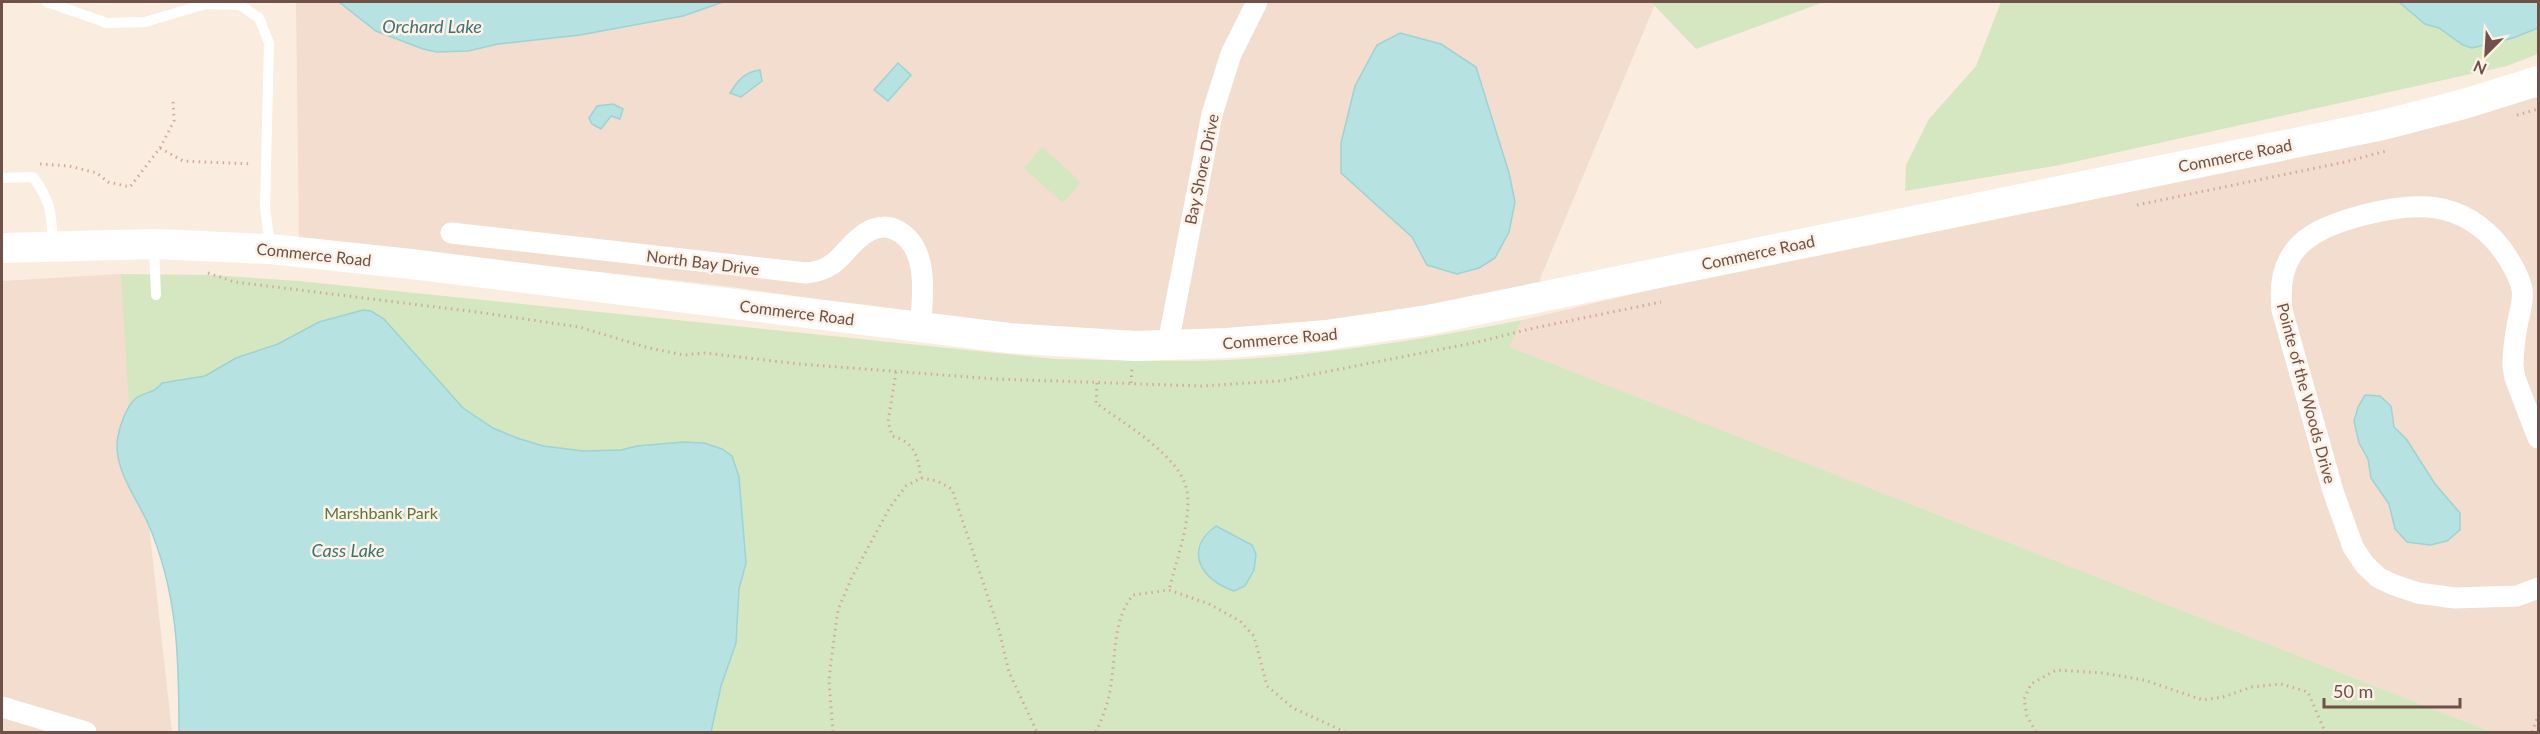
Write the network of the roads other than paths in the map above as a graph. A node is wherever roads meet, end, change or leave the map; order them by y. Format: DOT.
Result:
graph roads {
  1 [pos="47,2"];
  2 [pos="1257,2"];
  3 [pos="2538,81"];
  4 [pos="2,178"];
  5 [pos="451,233"];
  6 [pos="154,244"];
  7 [pos="53,245"];
  8 [pos="2,248"];
  9 [pos="270,249"];
  10 [pos="156,296"];
  11 [pos="913,327"];
  12 [pos="1168,344"];
  13 [pos="2538,438"];
  14 [pos="2538,588"];
  15 [pos="2,707"];
  16 [pos="86,732"];
  1 -- 9 [label="lane"];
  2 -- 12 [label="street, Bay Shore Drive"];
  3 -- 12 [label="main road, Commerce Road"];
  4 -- 7 [label="lane"];
  5 -- 11 [label="street, North Bay Drive"];
  6 -- 7 [label="main road, Commerce Road"];
  6 -- 9 [label="main road, Commerce Road"];
  6 -- 10 [label="lane"];
  7 -- 8 [label="main road, Commerce Road"];
  9 -- 11 [label="main road, Commerce Road"];
  11 -- 12 [label="main road, Commerce Road"];
  13 -- 14 [label="street, Pointe of the Woods Drive"];
  15 -- 16 [label="street"];
}
